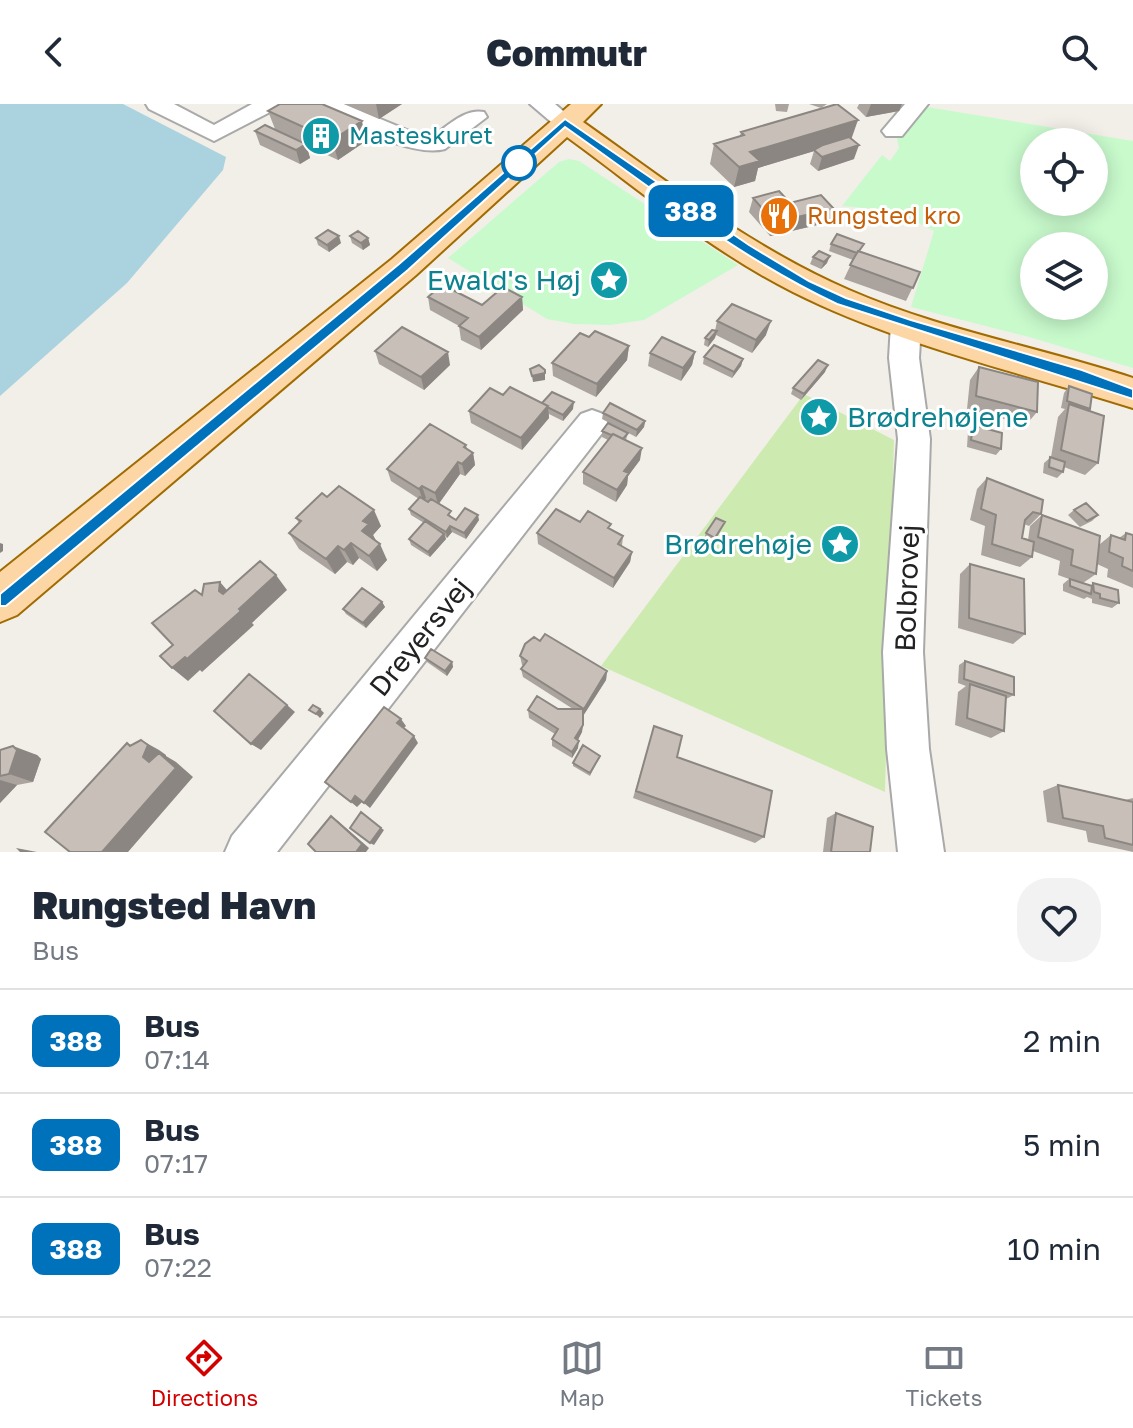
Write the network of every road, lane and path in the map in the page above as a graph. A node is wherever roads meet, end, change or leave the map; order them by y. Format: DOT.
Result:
graph roads {
  1 [pos="157,104"];
  2 [pos="268,104"];
  3 [pos="325,104"];
  4 [pos="917,104"];
  5 [pos="564,110"];
  6 [pos="476,117"];
  7 [pos="894,131"];
  8 [pos="906,324"];
  9 [pos="1133,393"];
  10 [pos="592,423"];
  11 [pos="0,600"];
  12 [pos="248,852"];
  13 [pos="921,852"];
  1 -- 2 [label="street"];
  3 -- 6 [label="street"];
  4 -- 7 [label="street"];
  5 -- 8 [label="main road"];
  5 -- 11 [label="main road"];
  8 -- 9 [label="main road"];
  8 -- 13 [label="street, Bolbrovej"];
  10 -- 12 [label="street, Dreyersvej"];
}
